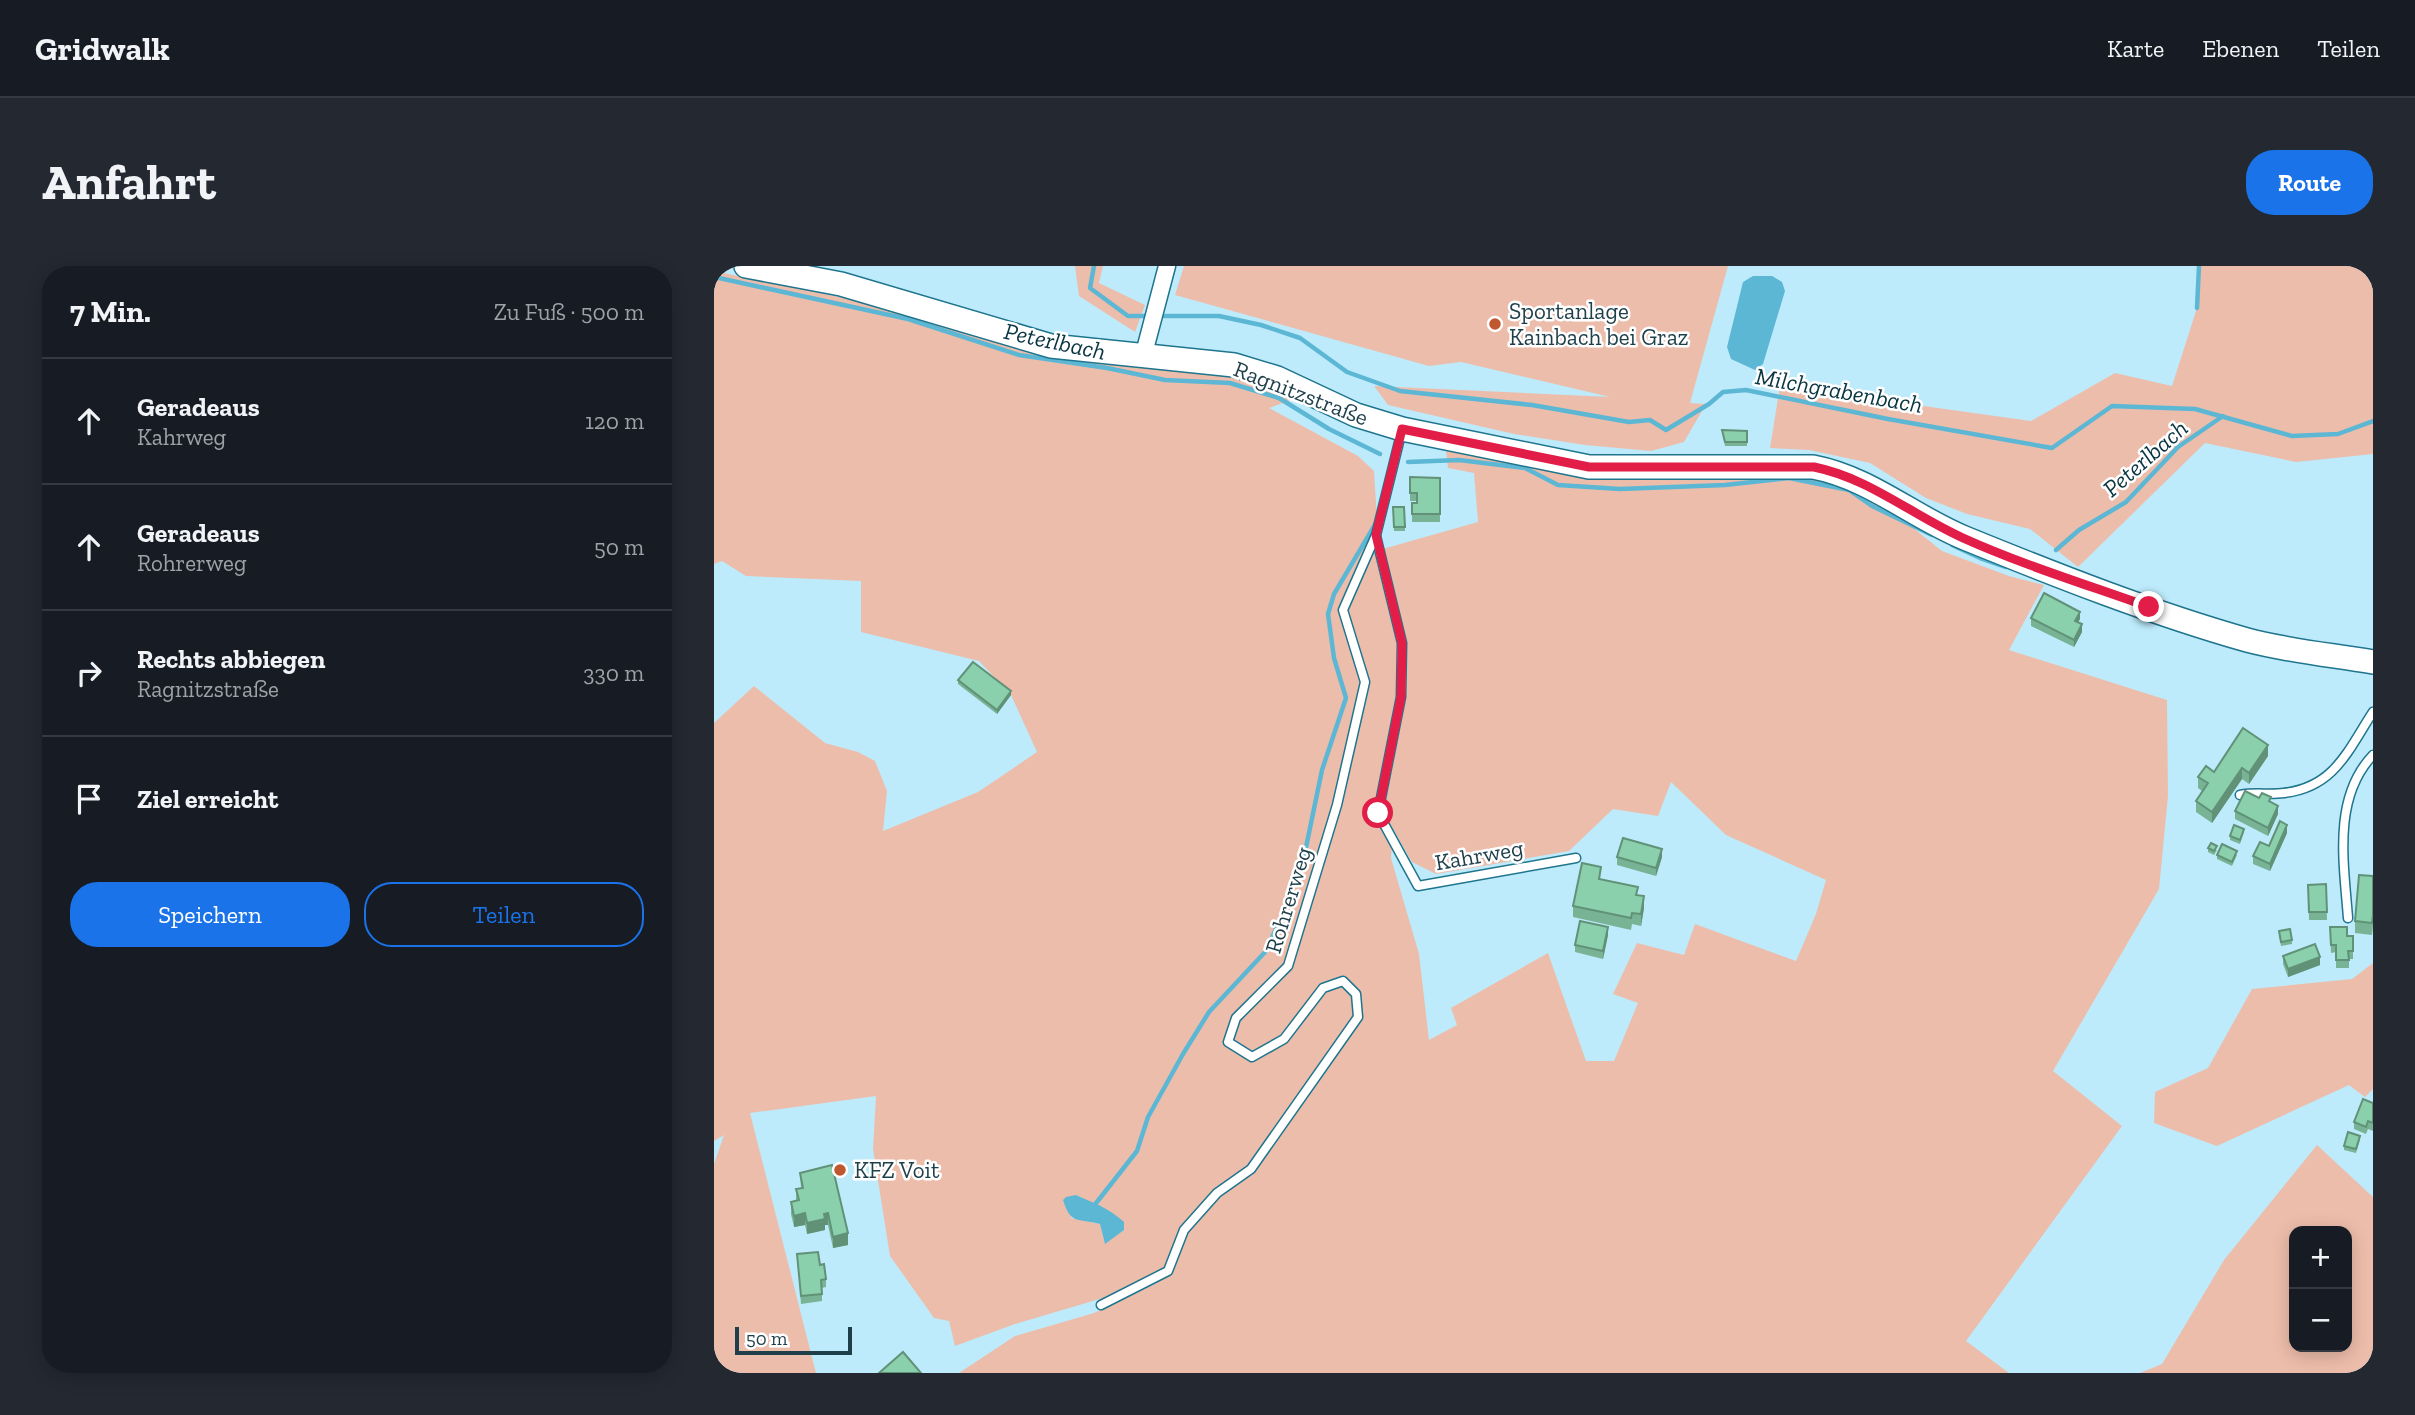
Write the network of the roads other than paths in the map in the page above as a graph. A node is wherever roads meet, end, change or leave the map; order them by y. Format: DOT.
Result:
graph roads {
  1 [pos="746,266"];
  2 [pos="1167,266"];
  3 [pos="1143,357"];
  4 [pos="1402,429"];
  5 [pos="1376,535"];
  6 [pos="2373,662"];
  7 [pos="2373,712"];
  8 [pos="2373,755"];
  9 [pos="2240,795"];
  10 [pos="1576,858"];
  11 [pos="2348,918"];
  12 [pos="1101,1305"];
  1 -- 3 [label="main road, Ragnitzstraße"];
  2 -- 3 [label="street"];
  3 -- 4 [label="main road, Ragnitzstraße"];
  4 -- 5 [label="lane, Rohrerweg"];
  4 -- 6 [label="main road, Ragnitzstraße"];
  5 -- 10 [label="lane, Kahrweg"];
  5 -- 12 [label="lane, Rohrerweg"];
  7 -- 9 [label="lane"];
  8 -- 11 [label="lane"];
}
